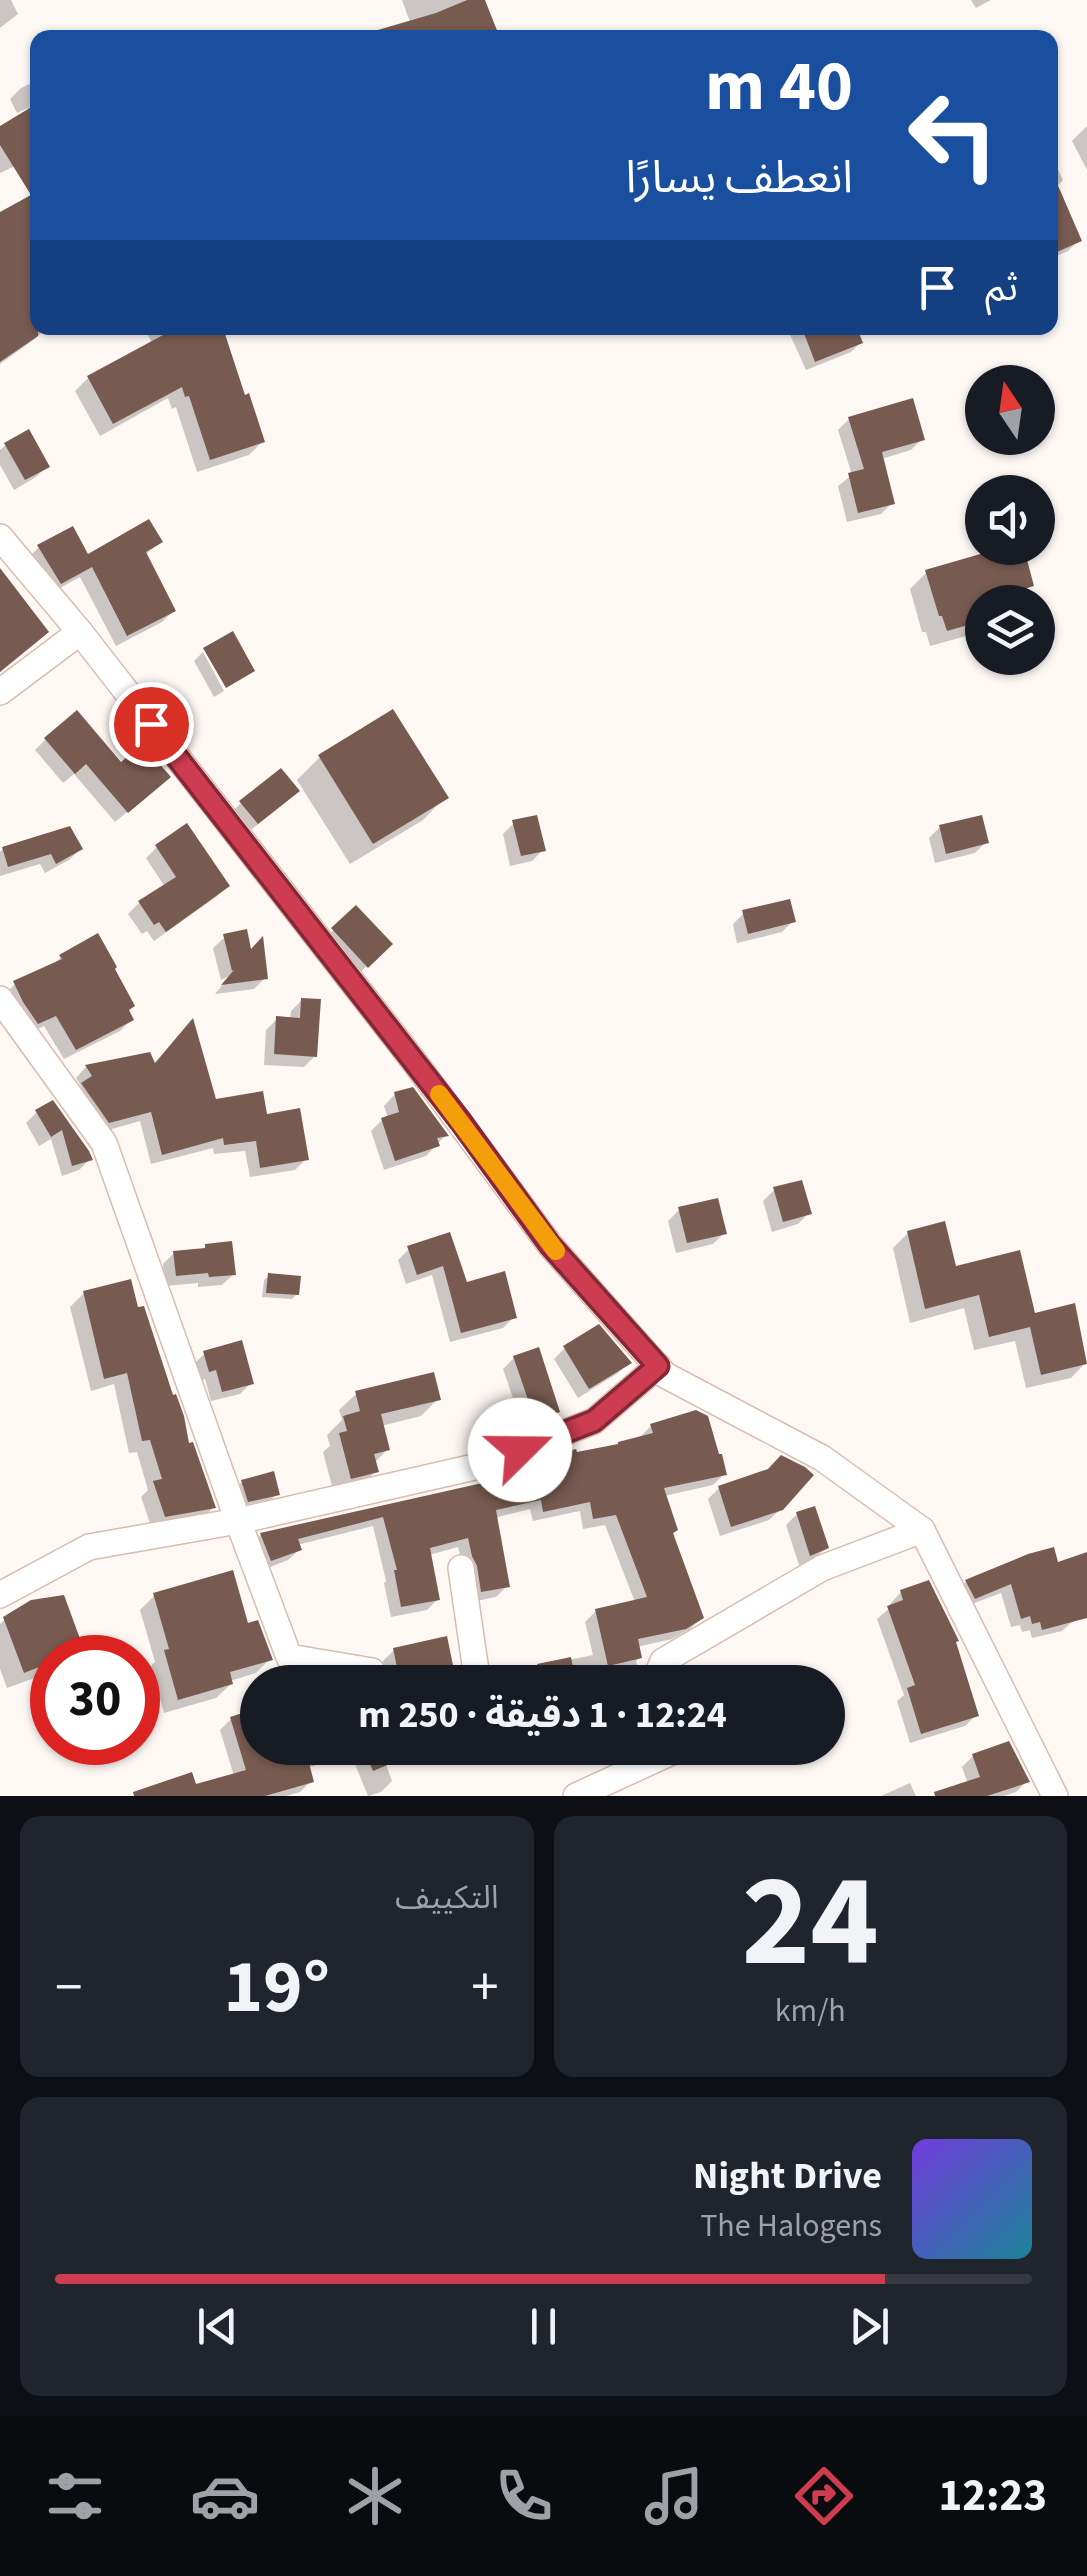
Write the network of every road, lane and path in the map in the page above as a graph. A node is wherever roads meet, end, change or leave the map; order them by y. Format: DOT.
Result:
graph roads {
  1 [pos="0,537"];
  2 [pos="80,632"];
  3 [pos="0,692"];
  4 [pos="0,999"];
  5 [pos="658,1366"];
  6 [pos="238,1521"];
  7 [pos="922,1530"];
  8 [pos="461,1568"];
  9 [pos="0,1595"];
  10 [pos="336,1665"];
  11 [pos="475,1665"];
  12 [pos="661,1665"];
  13 [pos="644,1765"];
  14 [pos="576,1796"];
  15 [pos="1056,1796"];
  1 -- 2 [label="street"];
  2 -- 3 [label="street"];
  2 -- 5 [label="street"];
  4 -- 6 [label="street"];
  5 -- 6 [label="street"];
  5 -- 7 [label="street"];
  6 -- 9 [label="street"];
  6 -- 10 [label="street"];
  7 -- 12 [label="street"];
  7 -- 15 [label="street"];
  8 -- 11 [label="street"];
  13 -- 14 [label="street"];
}
